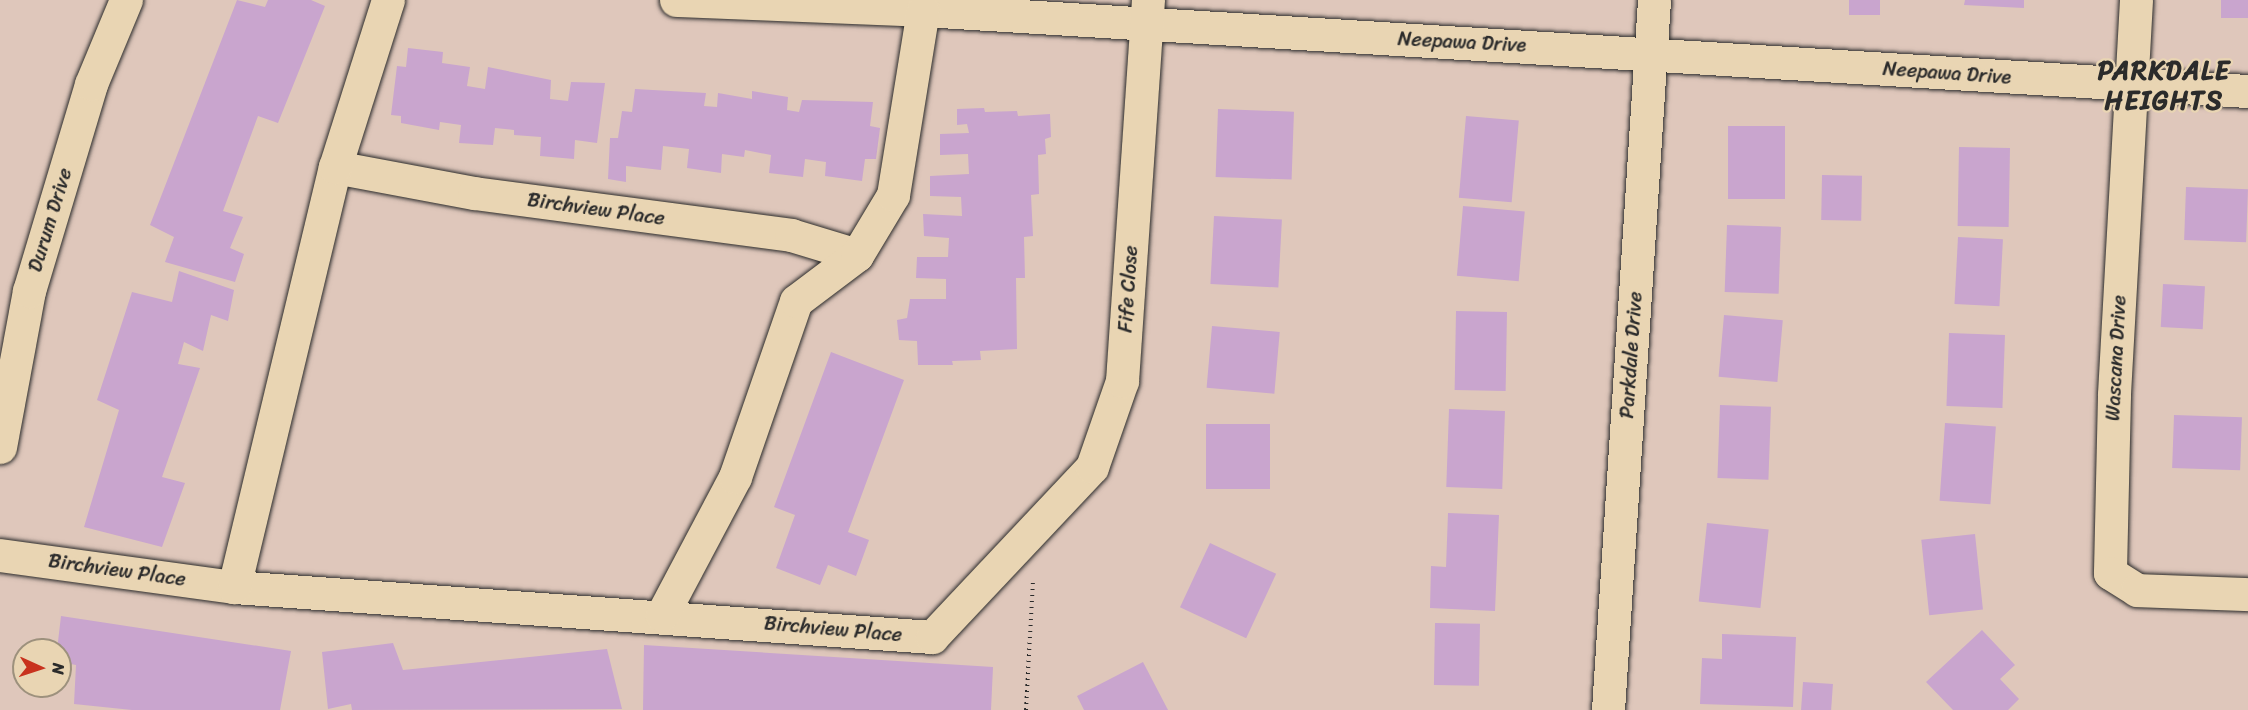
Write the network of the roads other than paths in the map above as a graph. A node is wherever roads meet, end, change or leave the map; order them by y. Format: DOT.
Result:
graph roads {
  1 [pos="126,0"];
  2 [pos="388,0"];
  3 [pos="676,0"];
  4 [pos="1654,0"];
  5 [pos="2136,0"];
  6 [pos="923,10"];
  7 [pos="1147,12"];
  8 [pos="1651,53"];
  9 [pos="2131,85"];
  10 [pos="2248,91"];
  11 [pos="335,167"];
  12 [pos="857,255"];
  13 [pos="0,447"];
  14 [pos="0,555"];
  15 [pos="234,587"];
  16 [pos="2248,594"];
  17 [pos="662,615"];
  18 [pos="932,637"];
  19 [pos="1608,710"];
  1 -- 13 [label="street, Durum Drive"];
  2 -- 11 [label="street"];
  3 -- 6 [label="street, Neepawa Drive"];
  4 -- 8 [label="street, Parkdale Drive"];
  5 -- 9 [label="street, Wascana Drive"];
  6 -- 7 [label="street, Neepawa Drive"];
  6 -- 12 [label="street"];
  7 -- 8 [label="street, Neepawa Drive"];
  7 -- 18 [label="street, Fife Close"];
  8 -- 9 [label="street, Neepawa Drive"];
  8 -- 19 [label="street, Parkdale Drive"];
  9 -- 10 [label="street, Neepawa Drive"];
  9 -- 16 [label="street, Wascana Drive"];
  11 -- 12 [label="street, Birchview Place"];
  11 -- 15 [label="street"];
  12 -- 17 [label="street"];
  14 -- 15 [label="street, Birchview Place"];
  15 -- 17 [label="street, Birchview Place"];
  17 -- 18 [label="street, Birchview Place"];
}
